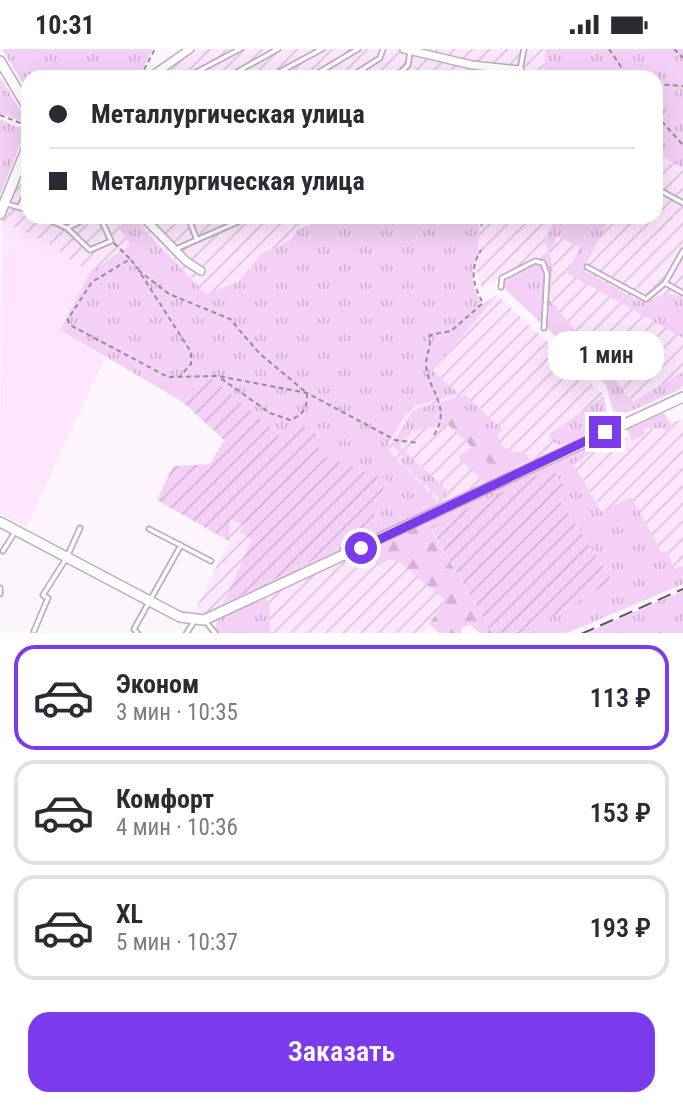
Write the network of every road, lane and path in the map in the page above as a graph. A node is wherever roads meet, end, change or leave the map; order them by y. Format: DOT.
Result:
graph roads {
  1 [pos="155,49"];
  2 [pos="190,49"];
  3 [pos="240,49"];
  4 [pos="278,49"];
  5 [pos="322,49"];
  6 [pos="358,49"];
  7 [pos="383,49"];
  8 [pos="524,49"];
  9 [pos="609,49"];
  10 [pos="674,49"];
  11 [pos="408,50"];
  12 [pos="683,58"];
  13 [pos="0,61"];
  14 [pos="208,66"];
  15 [pos="144,70"];
  16 [pos="160,70"];
  17 [pos="200,70"];
  18 [pos="210,70"];
  19 [pos="240,70"];
  20 [pos="283,70"];
  21 [pos="322,70"];
  22 [pos="361,70"];
  23 [pos="403,70"];
  24 [pos="520,70"];
  25 [pos="623,70"];
  26 [pos="663,84"];
  27 [pos="683,86"];
  28 [pos="21,97"];
  29 [pos="0,115"];
  30 [pos="21,123"];
  31 [pos="663,123"];
  32 [pos="683,145"];
  33 [pos="21,163"];
  34 [pos="663,192"];
  35 [pos="21,202"];
  36 [pos="683,203"];
  37 [pos="5,204"];
  38 [pos="19,206"];
  39 [pos="0,214"];
  40 [pos="61,224"];
  41 [pos="75,224"];
  42 [pos="103,224"];
  43 [pos="150,224"];
  44 [pos="191,224"];
  45 [pos="233,224"];
  46 [pos="67,228"];
  47 [pos="197,240"];
  48 [pos="111,241"];
  49 [pos="176,249"];
  50 [pos="481,250"];
  51 [pos="683,251"];
  52 [pos="130,259"];
  53 [pos="587,267"];
  54 [pos="138,270"];
  55 [pos="201,271"];
  56 [pos="665,283"];
  57 [pos="501,287"];
  58 [pos="683,293"];
  59 [pos="544,328"];
  60 [pos="218,376"];
  61 [pos="180,377"];
  62 [pos="307,393"];
  63 [pos="683,397"];
  64 [pos="433,435"];
  65 [pos="419,443"];
  66 [pos="0,522"];
  67 [pos="80,528"];
  68 [pos="149,529"];
  69 [pos="16,531"];
  70 [pos="181,545"];
  71 [pos="3,551"];
  72 [pos="67,557"];
  73 [pos="211,561"];
  74 [pos="0,589"];
  75 [pos="0,594"];
  76 [pos="150,601"];
  77 [pos="200,620"];
  78 [pos="34,631"];
  79 [pos="138,633"];
  80 [pos="186,633"];
  81 [pos="216,633"];
  1 -- 15 [label="path"];
  2 -- 16 [label="street"];
  3 -- 14 [label="lane"];
  4 -- 19 [label="lane"];
  5 -- 20 [label="lane"];
  6 -- 21 [label="lane"];
  7 -- 22 [label="lane"];
  8 -- 24 [label="lane"];
  9 -- 25 [label="path"];
  10 -- 12 [label="path"];
  11 -- 23 [label="lane"];
  11 -- 24 [label="street"];
  13 -- 28 [label="street"];
  14 -- 17 [label="lane"];
  14 -- 18 [label="path"];
  26 -- 27 [label="path"];
  29 -- 30 [label="path"];
  31 -- 32 [label="path"];
  33 -- 37 [label="street"];
  34 -- 36 [label="lane"];
  35 -- 38 [label="lane"];
  37 -- 38 [label="lane"];
  37 -- 39 [label="street"];
  40 -- 46 [label="lane"];
  41 -- 46 [label="lane"];
  42 -- 48 [label="lane"];
  43 -- 49 [label="street"];
  44 -- 47 [label="lane"];
  45 -- 47 [label="lane"];
  46 -- 48 [label="lane"];
  47 -- 49 [label="lane"];
  48 -- 52 [label="path"];
  49 -- 55 [label="street"];
  50 -- 64 [label="path"];
  51 -- 56 [label="lane"];
  52 -- 54 [label="path"];
  52 -- 61 [label="path"];
  53 -- 56 [label="lane"];
  54 -- 61 [label="path"];
  54 -- 62 [label="path"];
  56 -- 58 [label="lane"];
  57 -- 59 [label="lane"];
  60 -- 61 [label="path"];
  60 -- 62 [label="path"];
  60 -- 62 [label="path"];
  62 -- 65 [label="path"];
  63 -- 77 [label="street"];
  66 -- 69 [label="street"];
  67 -- 72 [label="lane"];
  68 -- 70 [label="lane"];
  69 -- 71 [label="lane"];
  69 -- 72 [label="street"];
  70 -- 73 [label="lane"];
  70 -- 76 [label="lane"];
  72 -- 76 [label="street"];
  72 -- 78 [label="lane"];
  74 -- 75 [label="lane"];
  76 -- 77 [label="street"];
  76 -- 79 [label="lane"];
  77 -- 80 [label="lane"];
  77 -- 81 [label="lane"];
}
